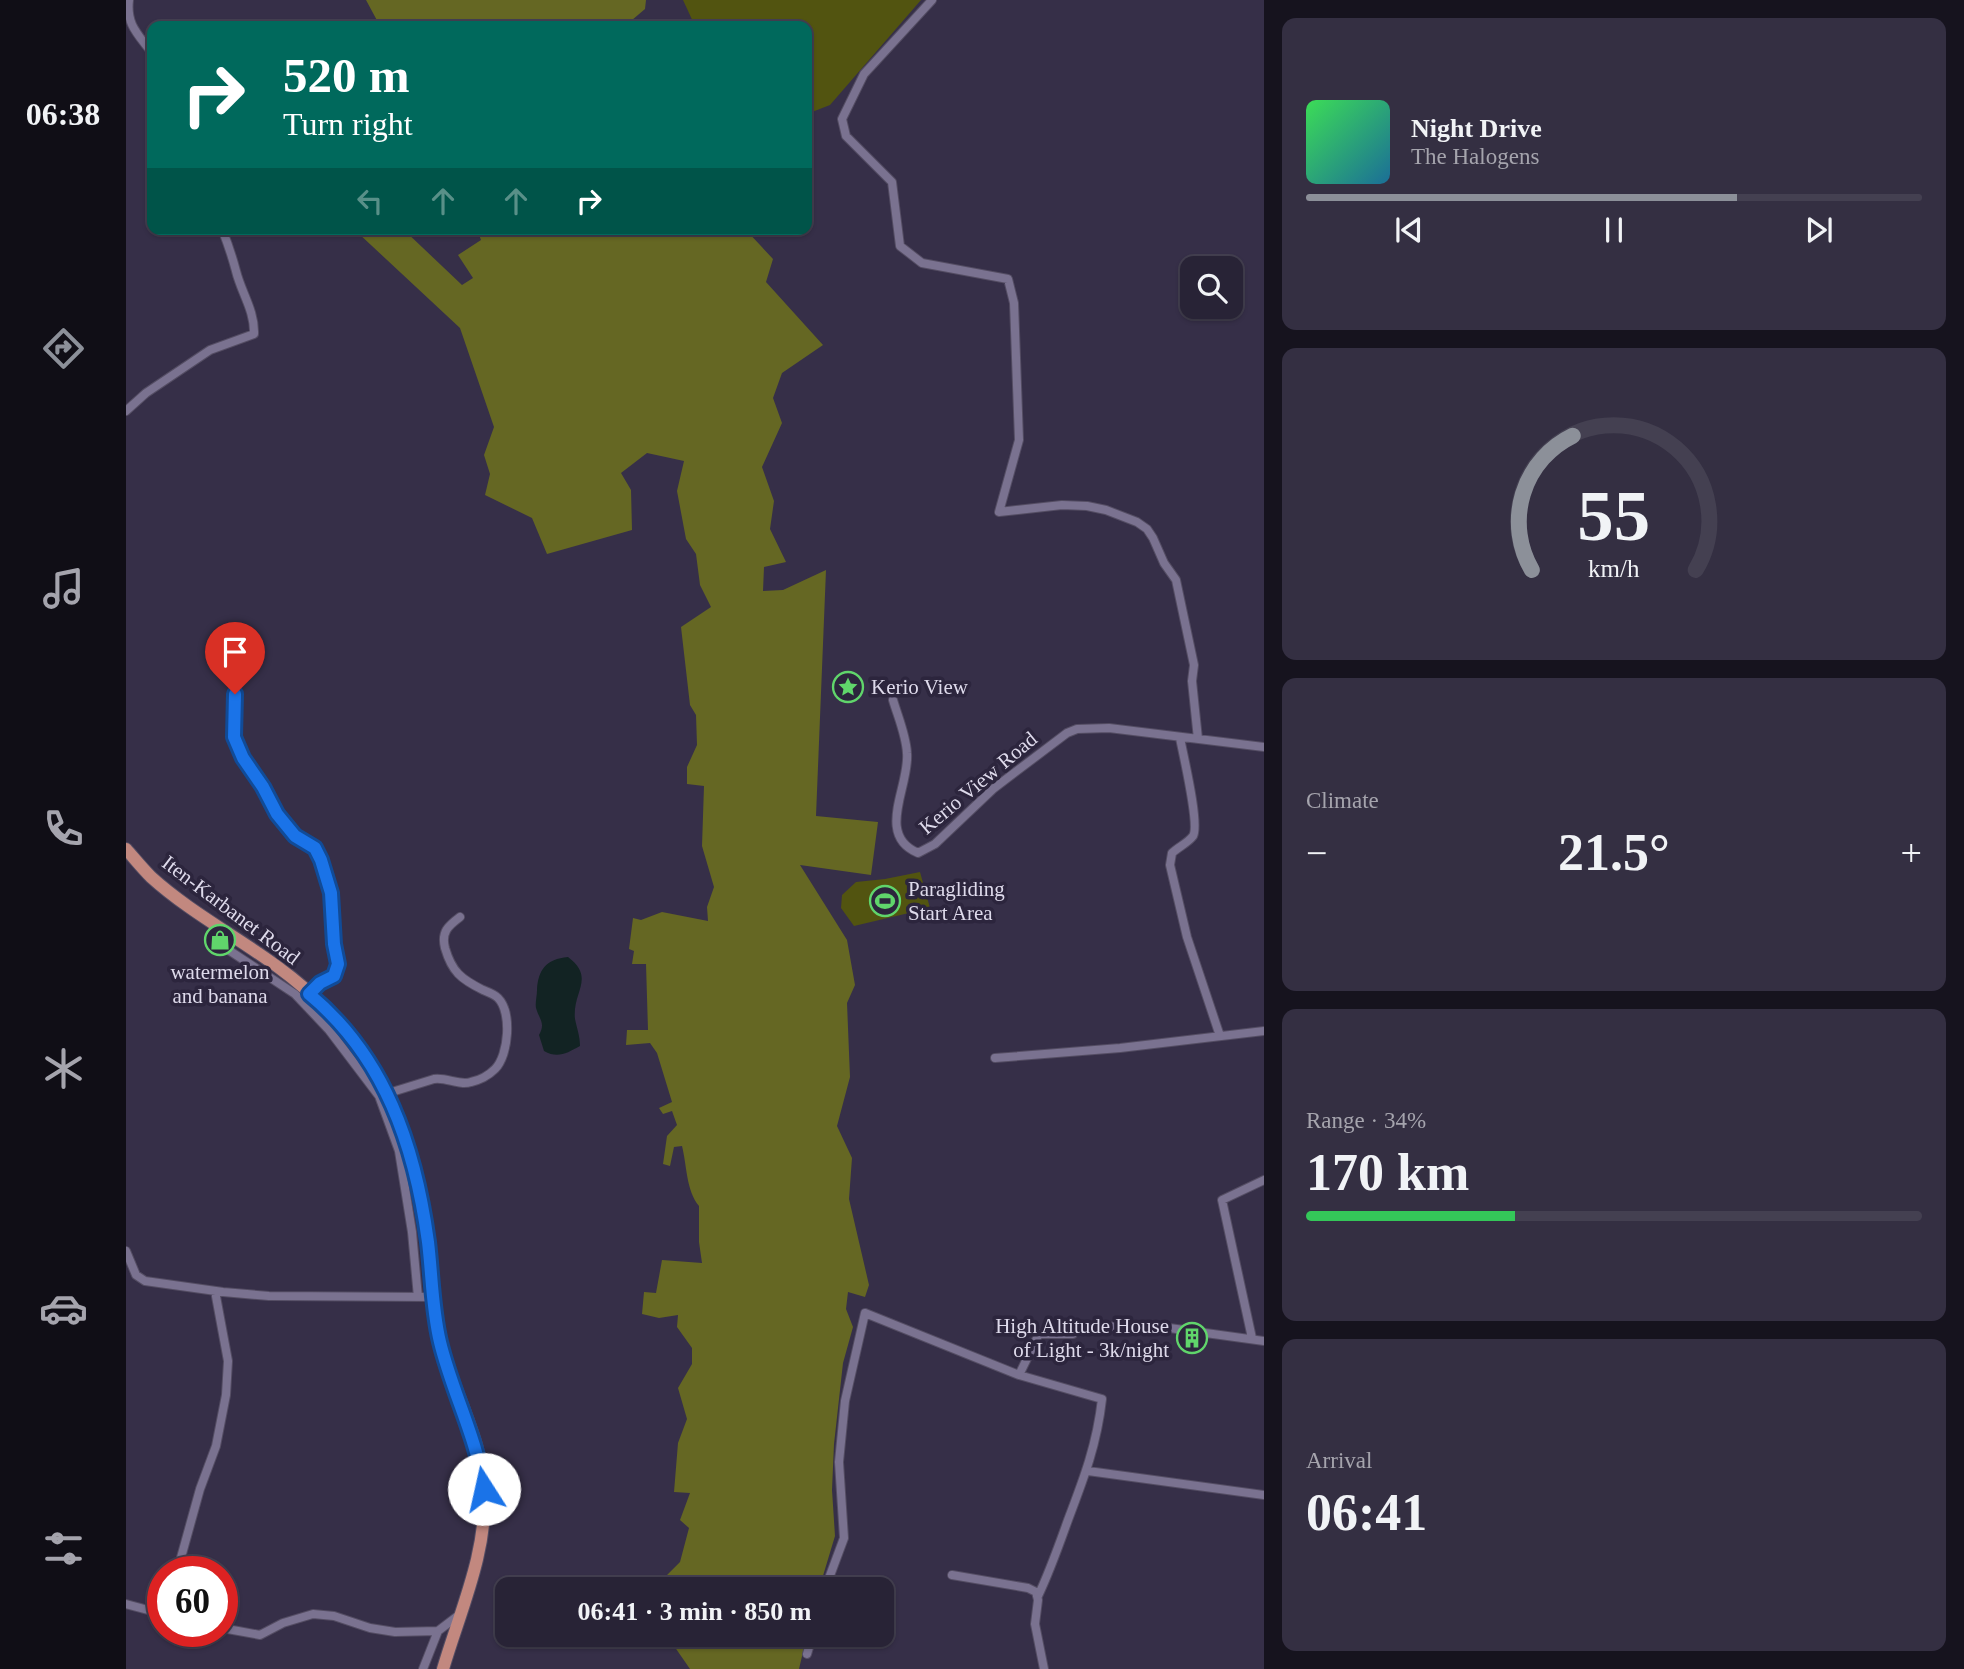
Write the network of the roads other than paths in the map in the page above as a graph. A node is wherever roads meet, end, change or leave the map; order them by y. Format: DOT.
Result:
graph roads {
  1 [pos="129,0"];
  2 [pos="932,0"];
  3 [pos="147,46"];
  4 [pos="225,235"];
  5 [pos="126,411"];
  6 [pos="235,694"];
  7 [pos="892,700"];
  8 [pos="1180,738"];
  9 [pos="1198,739"];
  10 [pos="1264,747"];
  11 [pos="126,849"];
  12 [pos="460,916"];
  13 [pos="212,939"];
  14 [pos="309,994"];
  15 [pos="1264,1031"];
  16 [pos="1220,1036"];
  17 [pos="995,1058"];
  18 [pos="383,1095"];
  19 [pos="1264,1180"];
  20 [pos="126,1251"];
  21 [pos="215,1291"];
  22 [pos="418,1297"];
  23 [pos="432,1297"];
  24 [pos="1252,1338"];
  25 [pos="1264,1341"];
  26 [pos="1019,1375"];
  27 [pos="1088,1471"];
  28 [pos="1264,1495"];
  29 [pos="181,1556"];
  30 [pos="952,1576"];
  31 [pos="829,1577"];
  32 [pos="1038,1596"];
  33 [pos="126,1604"];
  34 [pos="147,1610"];
  35 [pos="459,1615"];
  36 [pos="238,1631"];
  37 [pos="438,1631"];
  38 [pos="809,1647"];
  39 [pos="807,1654"];
  40 [pos="423,1669"];
  41 [pos="443,1669"];
  42 [pos="1044,1669"];
  1 -- 3 [label="street"];
  2 -- 9 [label="street"];
  4 -- 5 [label="street"];
  6 -- 14 [label="street"];
  7 -- 8 [label="street, Kerio View Road"];
  8 -- 9 [label="street, Kerio View Road"];
  8 -- 16 [label="street"];
  9 -- 10 [label="street, Kerio View Road"];
  11 -- 14 [label="main road, Iten-Karbanet Road"];
  12 -- 18 [label="street"];
  13 -- 18 [label="street"];
  14 -- 18 [label="main road, Iten-Karbanet Road"];
  15 -- 16 [label="street"];
  16 -- 17 [label="street"];
  18 -- 22 [label="street"];
  18 -- 23 [label="main road, Iten-Karbanet Road"];
  19 -- 24 [label="street"];
  20 -- 21 [label="street"];
  21 -- 22 [label="street"];
  21 -- 29 [label="street"];
  22 -- 23 [label="street"];
  23 -- 35 [label="main road, Iten-Karbanet Road"];
  24 -- 25 [label="street"];
  24 -- 26 [label="street"];
  26 -- 27 [label="street"];
  26 -- 31 [label="street"];
  27 -- 28 [label="street"];
  27 -- 32 [label="street"];
  30 -- 32 [label="street"];
  32 -- 42 [label="street"];
  33 -- 34 [label="street"];
  35 -- 37 [label="street"];
  35 -- 41 [label="main road, Iten-Karbanet Road"];
  36 -- 37 [label="street"];
  37 -- 40 [label="street"];
  38 -- 39 [label="street"];
}
